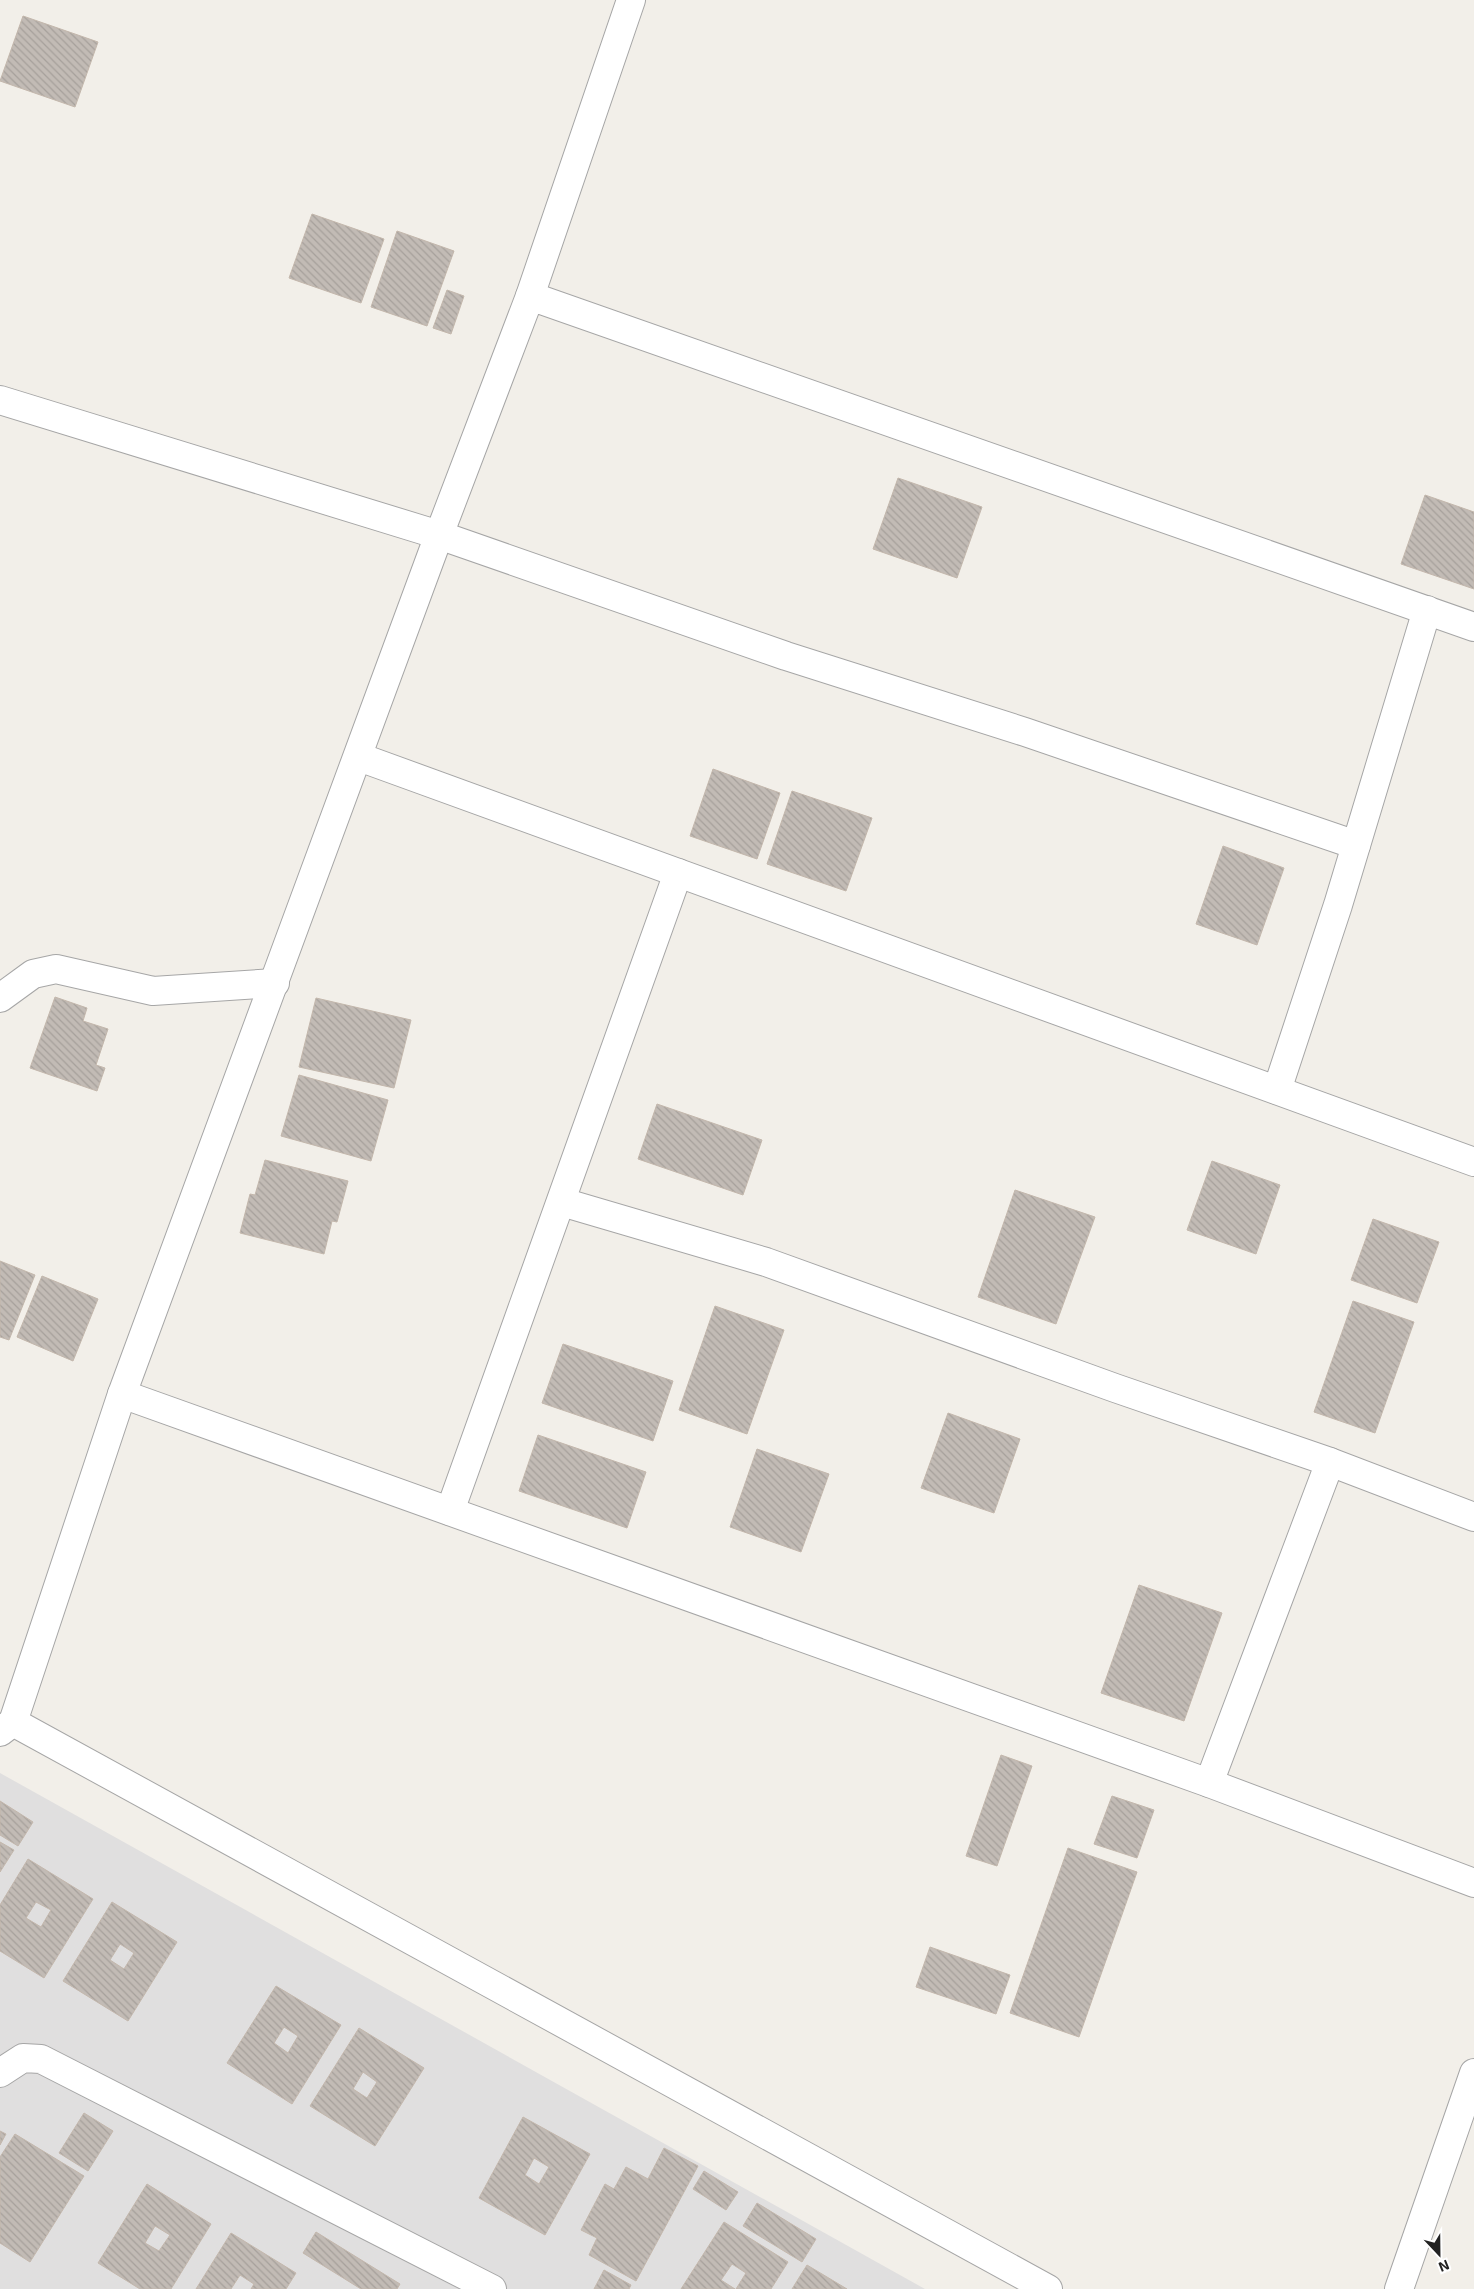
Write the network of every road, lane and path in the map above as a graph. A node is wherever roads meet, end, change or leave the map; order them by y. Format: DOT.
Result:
graph roads {
  1 [pos="631,0"];
  2 [pos="530,296"];
  3 [pos="0,400"];
  4 [pos="439,535"];
  5 [pos="1427,610"];
  6 [pos="1474,627"];
  7 [pos="359,757"];
  8 [pos="1356,845"];
  9 [pos="678,873"];
  10 [pos="275,983"];
  11 [pos="0,998"];
  12 [pos="1277,1090"];
  13 [pos="1474,1162"];
  14 [pos="562,1202"];
  15 [pos="122,1394"];
  16 [pos="1330,1462"];
  17 [pos="450,1512"];
  18 [pos="1474,1517"];
  19 [pos="6,1727"];
  20 [pos="1209,1783"];
  21 [pos="1474,1883"];
  22 [pos="0,2073"];
  23 [pos="1474,2073"];
  24 [pos="492,2289"];
  25 [pos="1048,2289"];
  26 [pos="1399,2289"];
  1 -- 2 [label="street"];
  2 -- 4 [label="street"];
  2 -- 5 [label="street"];
  3 -- 4 [label="street"];
  4 -- 7 [label="street"];
  4 -- 8 [label="street"];
  5 -- 6 [label="street"];
  5 -- 8 [label="street"];
  7 -- 9 [label="street"];
  7 -- 10 [label="street"];
  8 -- 12 [label="street"];
  9 -- 12 [label="street"];
  9 -- 14 [label="street"];
  10 -- 11 [label="street"];
  10 -- 15 [label="street"];
  12 -- 13 [label="street"];
  14 -- 16 [label="street"];
  14 -- 17 [label="street"];
  15 -- 17 [label="street"];
  15 -- 19 [label="street"];
  16 -- 18 [label="street"];
  16 -- 20 [label="street"];
  17 -- 20 [label="street"];
  19 -- 25 [label="street"];
  20 -- 21 [label="street"];
  22 -- 24 [label="street"];
  23 -- 26 [label="street"];
}
